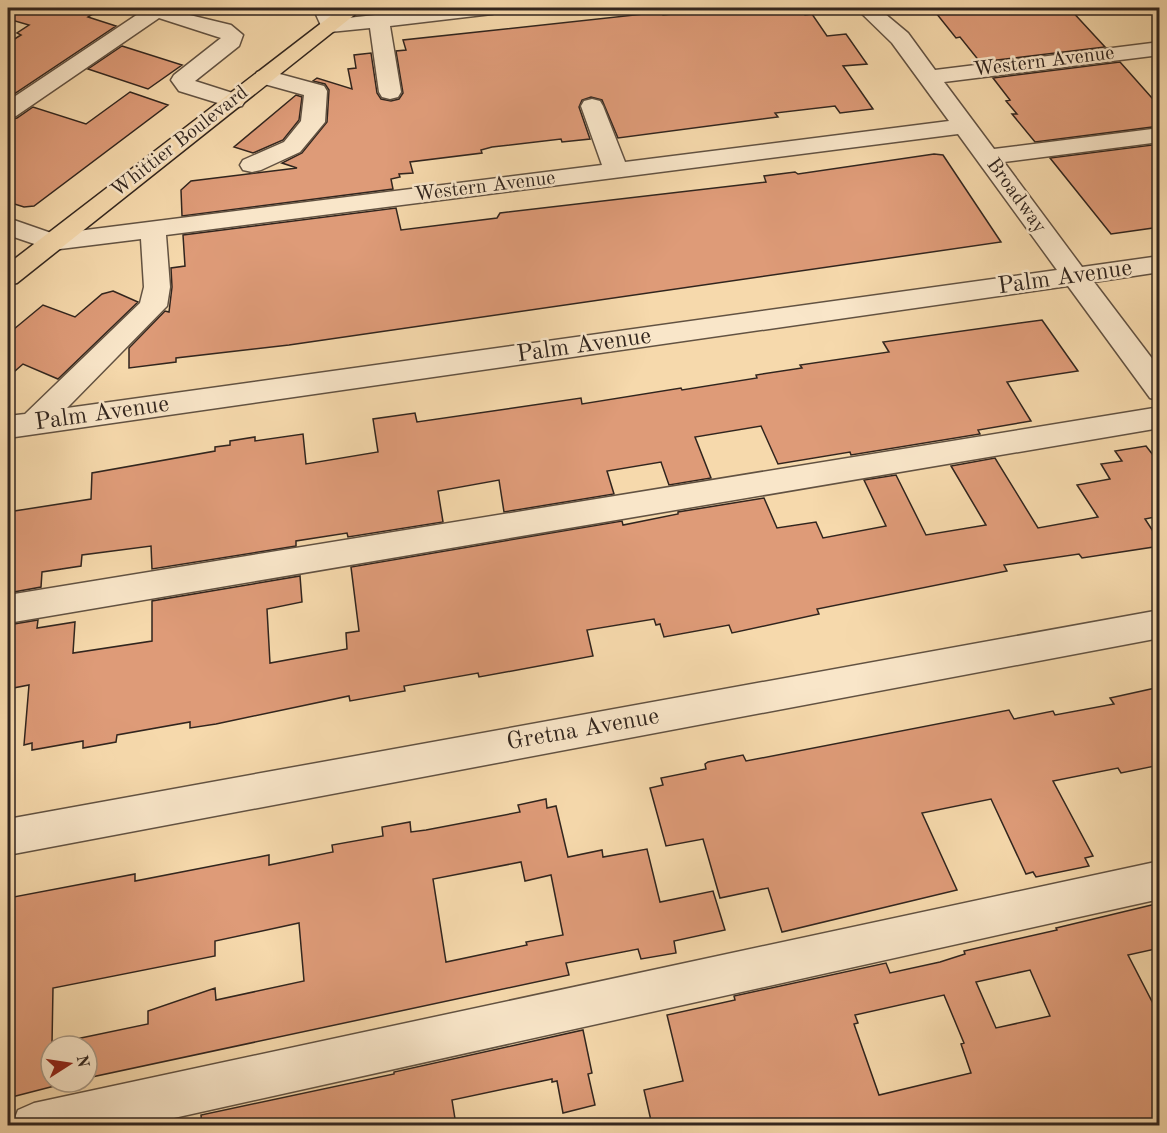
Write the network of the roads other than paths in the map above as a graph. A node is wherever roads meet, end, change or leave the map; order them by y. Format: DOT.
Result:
graph roads {
  1 [pos="353,8"];
  2 [pos="492,8"];
  3 [pos="866,8"];
  4 [pos="884,8"];
  5 [pos="164,12"];
  6 [pos="327,17"];
  7 [pos="379,20"];
  8 [pos="900,38"];
  9 [pos="1160,48"];
  10 [pos="265,76"];
  11 [pos="929,77"];
  12 [pos="390,92"];
  13 [pos="234,100"];
  14 [pos="592,106"];
  15 [pos="8,111"];
  16 [pos="965,126"];
  17 [pos="1160,135"];
  18 [pos="987,157"];
  19 [pos="252,165"];
  20 [pos="616,170"];
  21 [pos="8,226"];
  22 [pos="153,229"];
  23 [pos="52,242"];
  24 [pos="1160,264"];
  25 [pos="1075,276"];
  26 [pos="8,277"];
  27 [pos="1160,391"];
  28 [pos="1160,417"];
  29 [pos="21,425"];
  30 [pos="8,609"];
  31 [pos="1160,624"];
  32 [pos="8,837"];
  33 [pos="1160,880"];
  34 [pos="34,1125"];
  1 -- 6 [label="main road, Whittier Boulevard"];
  2 -- 7 [label="street"];
  3 -- 8 [label="street, Broadway"];
  4 -- 8 [label="street"];
  5 -- 13 [label="street"];
  5 -- 15 [label="street"];
  6 -- 7 [label="street"];
  6 -- 10 [label="main road, Whittier Boulevard"];
  7 -- 12 [label="street"];
  8 -- 11 [label="street, Broadway"];
  9 -- 11 [label="street, Western Avenue"];
  10 -- 13 [label="main road, Whittier Boulevard"];
  10 -- 19 [label="street"];
  11 -- 16 [label="street, Broadway"];
  13 -- 23 [label="main road, Whittier Boulevard"];
  14 -- 20 [label="street"];
  16 -- 18 [label="street, Broadway"];
  16 -- 20 [label="street, Western Avenue"];
  17 -- 18 [label="street"];
  18 -- 25 [label="street, Broadway"];
  20 -- 22 [label="street, Western Avenue"];
  21 -- 23 [label="street, Western Avenue"];
  22 -- 23 [label="street, Western Avenue"];
  22 -- 29 [label="street"];
  23 -- 26 [label="main road, Whittier Boulevard"];
  24 -- 25 [label="street, Palm Avenue"];
  25 -- 27 [label="street, Broadway"];
  25 -- 29 [label="street, Palm Avenue"];
  28 -- 30 [label="street"];
  31 -- 32 [label="street, Gretna Avenue"];
  33 -- 34 [label="street"];
}
